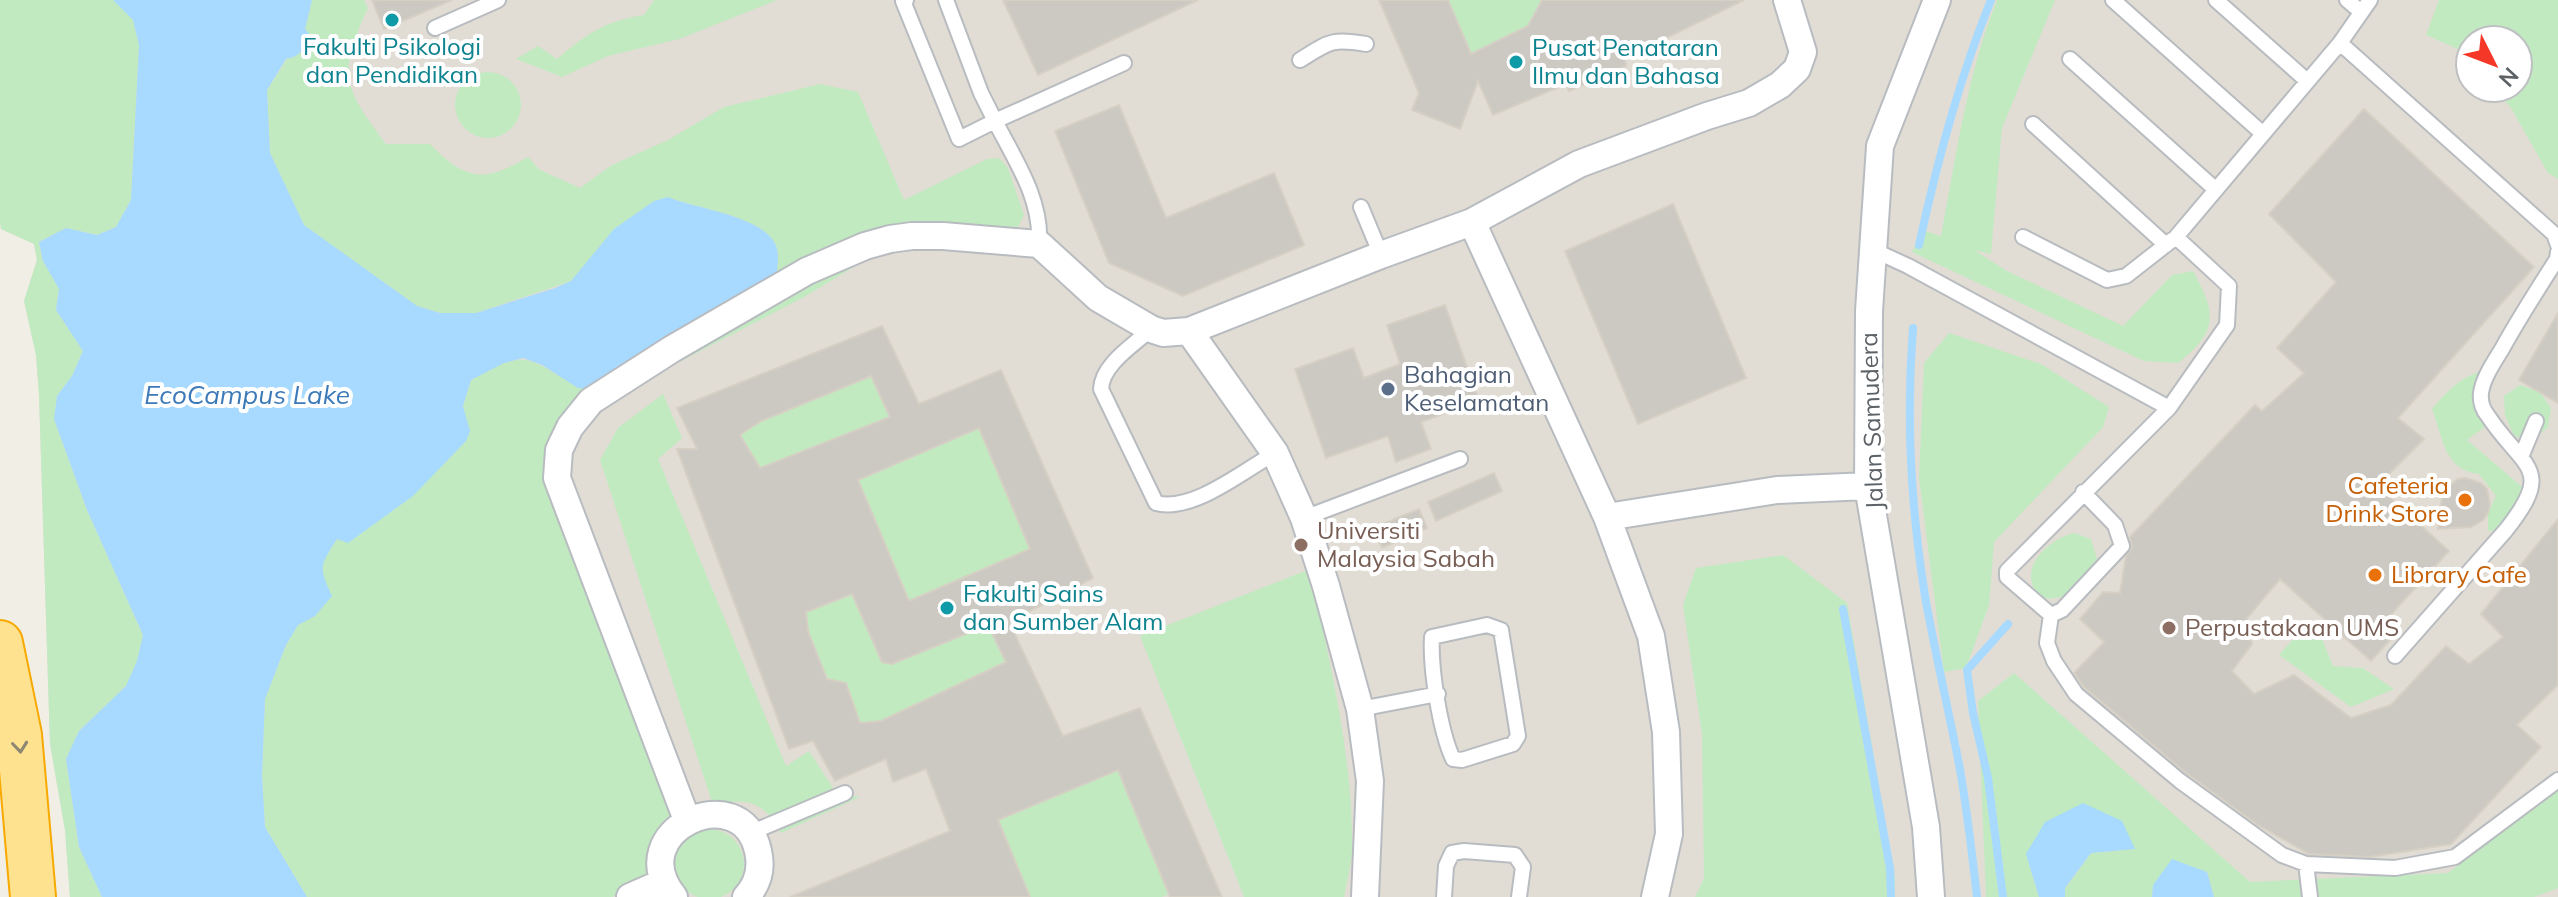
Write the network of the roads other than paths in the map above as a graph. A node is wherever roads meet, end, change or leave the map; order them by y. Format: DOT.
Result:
graph roads {
  1 [pos="498,0"];
  2 [pos="906,0"];
  3 [pos="946,0"];
  4 [pos="1787,0"];
  5 [pos="1937,0"];
  6 [pos="2113,0"];
  7 [pos="2216,0"];
  8 [pos="2347,0"];
  9 [pos="2365,6"];
  10 [pos="435,28"];
  11 [pos="2340,43"];
  12 [pos="1366,44"];
  13 [pos="2070,59"];
  14 [pos="1300,60"];
  15 [pos="1124,63"];
  16 [pos="2306,80"];
  17 [pos="995,121"];
  18 [pos="2033,124"];
  19 [pos="2262,133"];
  20 [pos="2215,189"];
  21 [pos="1361,207"];
  22 [pos="1472,222"];
  23 [pos="2023,237"];
  24 [pos="2171,241"];
  25 [pos="1039,244"];
  26 [pos="2558,245"];
  27 [pos="1873,250"];
  28 [pos="2558,252"];
  29 [pos="1381,255"];
  30 [pos="1151,329"];
  31 [pos="1189,331"];
  32 [pos="2169,408"];
  33 [pos="2536,421"];
  34 [pos="1275,453"];
  35 [pos="2521,457"];
  36 [pos="1460,459"];
  37 [pos="1868,486"];
  38 [pos="2083,492"];
  39 [pos="1607,517"];
  40 [pos="1304,518"];
  41 [pos="2051,615"];
  42 [pos="0,643"];
  43 [pos="2395,656"];
  44 [pos="1438,694"];
  45 [pos="1360,709"];
  46 [pos="2558,780"];
  47 [pos="845,793"];
  48 [pos="687,820"];
  49 [pos="750,833"];
  50 [pos="2306,864"];
  51 [pos="669,889"];
  52 [pos="33,897"];
  53 [pos="630,897"];
  54 [pos="746,897"];
  55 [pos="1365,897"];
  56 [pos="1444,897"];
  57 [pos="1519,897"];
  58 [pos="1655,897"];
  59 [pos="1931,897"];
  60 [pos="2310,897"];
  1 -- 10 [label="lane"];
  2 -- 17 [label="lane"];
  3 -- 17 [label="lane"];
  4 -- 22 [label="street"];
  5 -- 27 [label="street, Jalan Samudera"];
  6 -- 19 [label="lane"];
  7 -- 16 [label="lane"];
  8 -- 9 [label="lane"];
  9 -- 11 [label="lane"];
  11 -- 16 [label="lane"];
  11 -- 26 [label="lane"];
  12 -- 14 [label="lane"];
  13 -- 20 [label="lane"];
  15 -- 17 [label="lane"];
  16 -- 19 [label="lane"];
  17 -- 25 [label="lane"];
  18 -- 24 [label="lane"];
  19 -- 20 [label="lane"];
  20 -- 24 [label="lane"];
  21 -- 29 [label="lane"];
  22 -- 29 [label="street"];
  22 -- 39 [label="street"];
  23 -- 24 [label="lane"];
  24 -- 32 [label="lane"];
  25 -- 30 [label="street"];
  25 -- 48 [label="street"];
  27 -- 32 [label="lane"];
  27 -- 37 [label="street, Jalan Samudera"];
  28 -- 35 [label="lane"];
  29 -- 31 [label="street"];
  30 -- 31 [label="street"];
  30 -- 34 [label="lane"];
  31 -- 34 [label="street"];
  32 -- 38 [label="lane"];
  33 -- 35 [label="lane"];
  34 -- 40 [label="street"];
  35 -- 43 [label="lane"];
  36 -- 40 [label="lane"];
  37 -- 39 [label="street"];
  37 -- 59 [label="street, Jalan Samudera"];
  38 -- 41 [label="lane"];
  38 -- 41 [label="lane"];
  39 -- 58 [label="street"];
  40 -- 45 [label="street"];
  41 -- 50 [label="lane"];
  42 -- 52 [label="highway, one-way"];
  44 -- 44 [label="lane"];
  44 -- 45 [label="lane"];
  45 -- 55 [label="street"];
  46 -- 50 [label="lane"];
  47 -- 49 [label="lane"];
  48 -- 49 [label="street"];
  48 -- 51 [label="street"];
  49 -- 54 [label="street"];
  50 -- 60 [label="lane"];
  51 -- 53 [label="street"];
  56 -- 57 [label="lane"];
}
